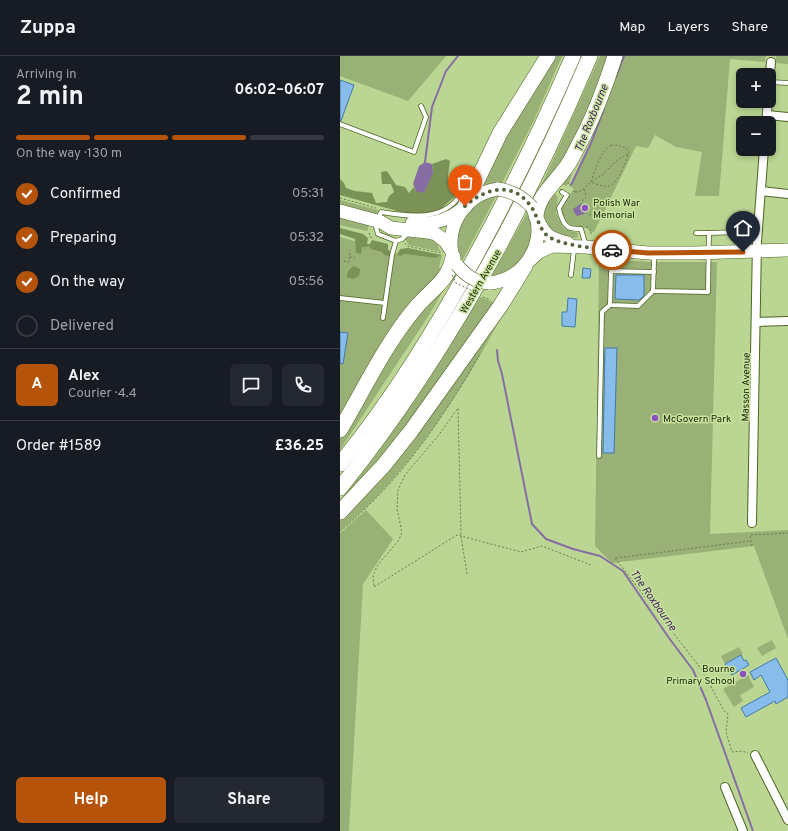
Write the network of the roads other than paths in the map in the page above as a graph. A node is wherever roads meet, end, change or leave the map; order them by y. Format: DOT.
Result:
graph roads {
  1 [pos="548,56"];
  2 [pos="573,56"];
  3 [pos="590,56"];
  4 [pos="615,56"];
  5 [pos="776,83"];
  6 [pos="788,83"];
  7 [pos="421,106"];
  8 [pos="788,117"];
  9 [pos="776,118"];
  10 [pos="340,124"];
  11 [pos="764,156"];
  12 [pos="468,179"];
  13 [pos="761,191"];
  14 [pos="562,192"];
  15 [pos="788,194"];
  16 [pos="464,207"];
  17 [pos="340,210"];
  18 [pos="535,214"];
  19 [pos="378,218"];
  20 [pos="411,230"];
  21 [pos="740,232"];
  22 [pos="696,233"];
  23 [pos="709,233"];
  24 [pos="396,241"];
  25 [pos="584,245"];
  26 [pos="788,250"];
  27 [pos="709,252"];
  28 [pos="757,252"];
  29 [pos="648,253"];
  30 [pos="451,260"];
  31 [pos="527,264"];
  32 [pos="654,272"];
  33 [pos="571,275"];
  34 [pos="653,291"];
  35 [pos="340,298"];
  36 [pos="385,303"];
  37 [pos="610,305"];
  38 [pos="383,318"];
  39 [pos="788,321"];
  40 [pos="756,322"];
  41 [pos="340,430"];
  42 [pos="599,456"];
  43 [pos="340,464"];
  44 [pos="340,488"];
  45 [pos="340,512"];
  46 [pos="752,523"];
  47 [pos="755,755"];
  48 [pos="725,787"];
  49 [pos="788,820"];
  50 [pos="743,831"];
  1 -- 16 [label="highway"];
  2 -- 43 [label="highway, Western Avenue"];
  3 -- 44 [label="highway, Western Avenue"];
  4 -- 18 [label="highway"];
  5 -- 6 [label="lane"];
  7 -- 10 [label="lane"];
  8 -- 9 [label="street"];
  11 -- 13 [label="street, Masson Avenue"];
  12 -- 19 [label="lane"];
  13 -- 15 [label="street"];
  13 -- 28 [label="street, Masson Avenue"];
  14 -- 25 [label="lane"];
  16 -- 18 [label="main road, bridge"];
  16 -- 19 [label="main road"];
  16 -- 30 [label="main road"];
  17 -- 19 [label="main road"];
  18 -- 25 [label="main road"];
  18 -- 31 [label="main road"];
  19 -- 20 [label="main road"];
  19 -- 24 [label="lane"];
  20 -- 24 [label="lane"];
  20 -- 30 [label="main road"];
  21 -- 23 [label="lane"];
  22 -- 23 [label="lane"];
  23 -- 27 [label="lane"];
  24 -- 36 [label="lane"];
  25 -- 29 [label="main road"];
  25 -- 31 [label="main road"];
  25 -- 33 [label="lane"];
  26 -- 28 [label="main road"];
  27 -- 28 [label="main road"];
  27 -- 29 [label="main road"];
  27 -- 34 [label="lane"];
  28 -- 40 [label="street, Masson Avenue"];
  29 -- 32 [label="lane"];
  30 -- 31 [label="main road, bridge"];
  30 -- 41 [label="highway"];
  31 -- 45 [label="highway"];
  32 -- 34 [label="lane"];
  32 -- 37 [label="lane"];
  34 -- 37 [label="lane"];
  35 -- 36 [label="lane"];
  36 -- 38 [label="lane"];
  37 -- 42 [label="lane"];
  39 -- 40 [label="street"];
  40 -- 46 [label="street, Masson Avenue"];
  47 -- 49 [label="street"];
  48 -- 50 [label="street"];
}
